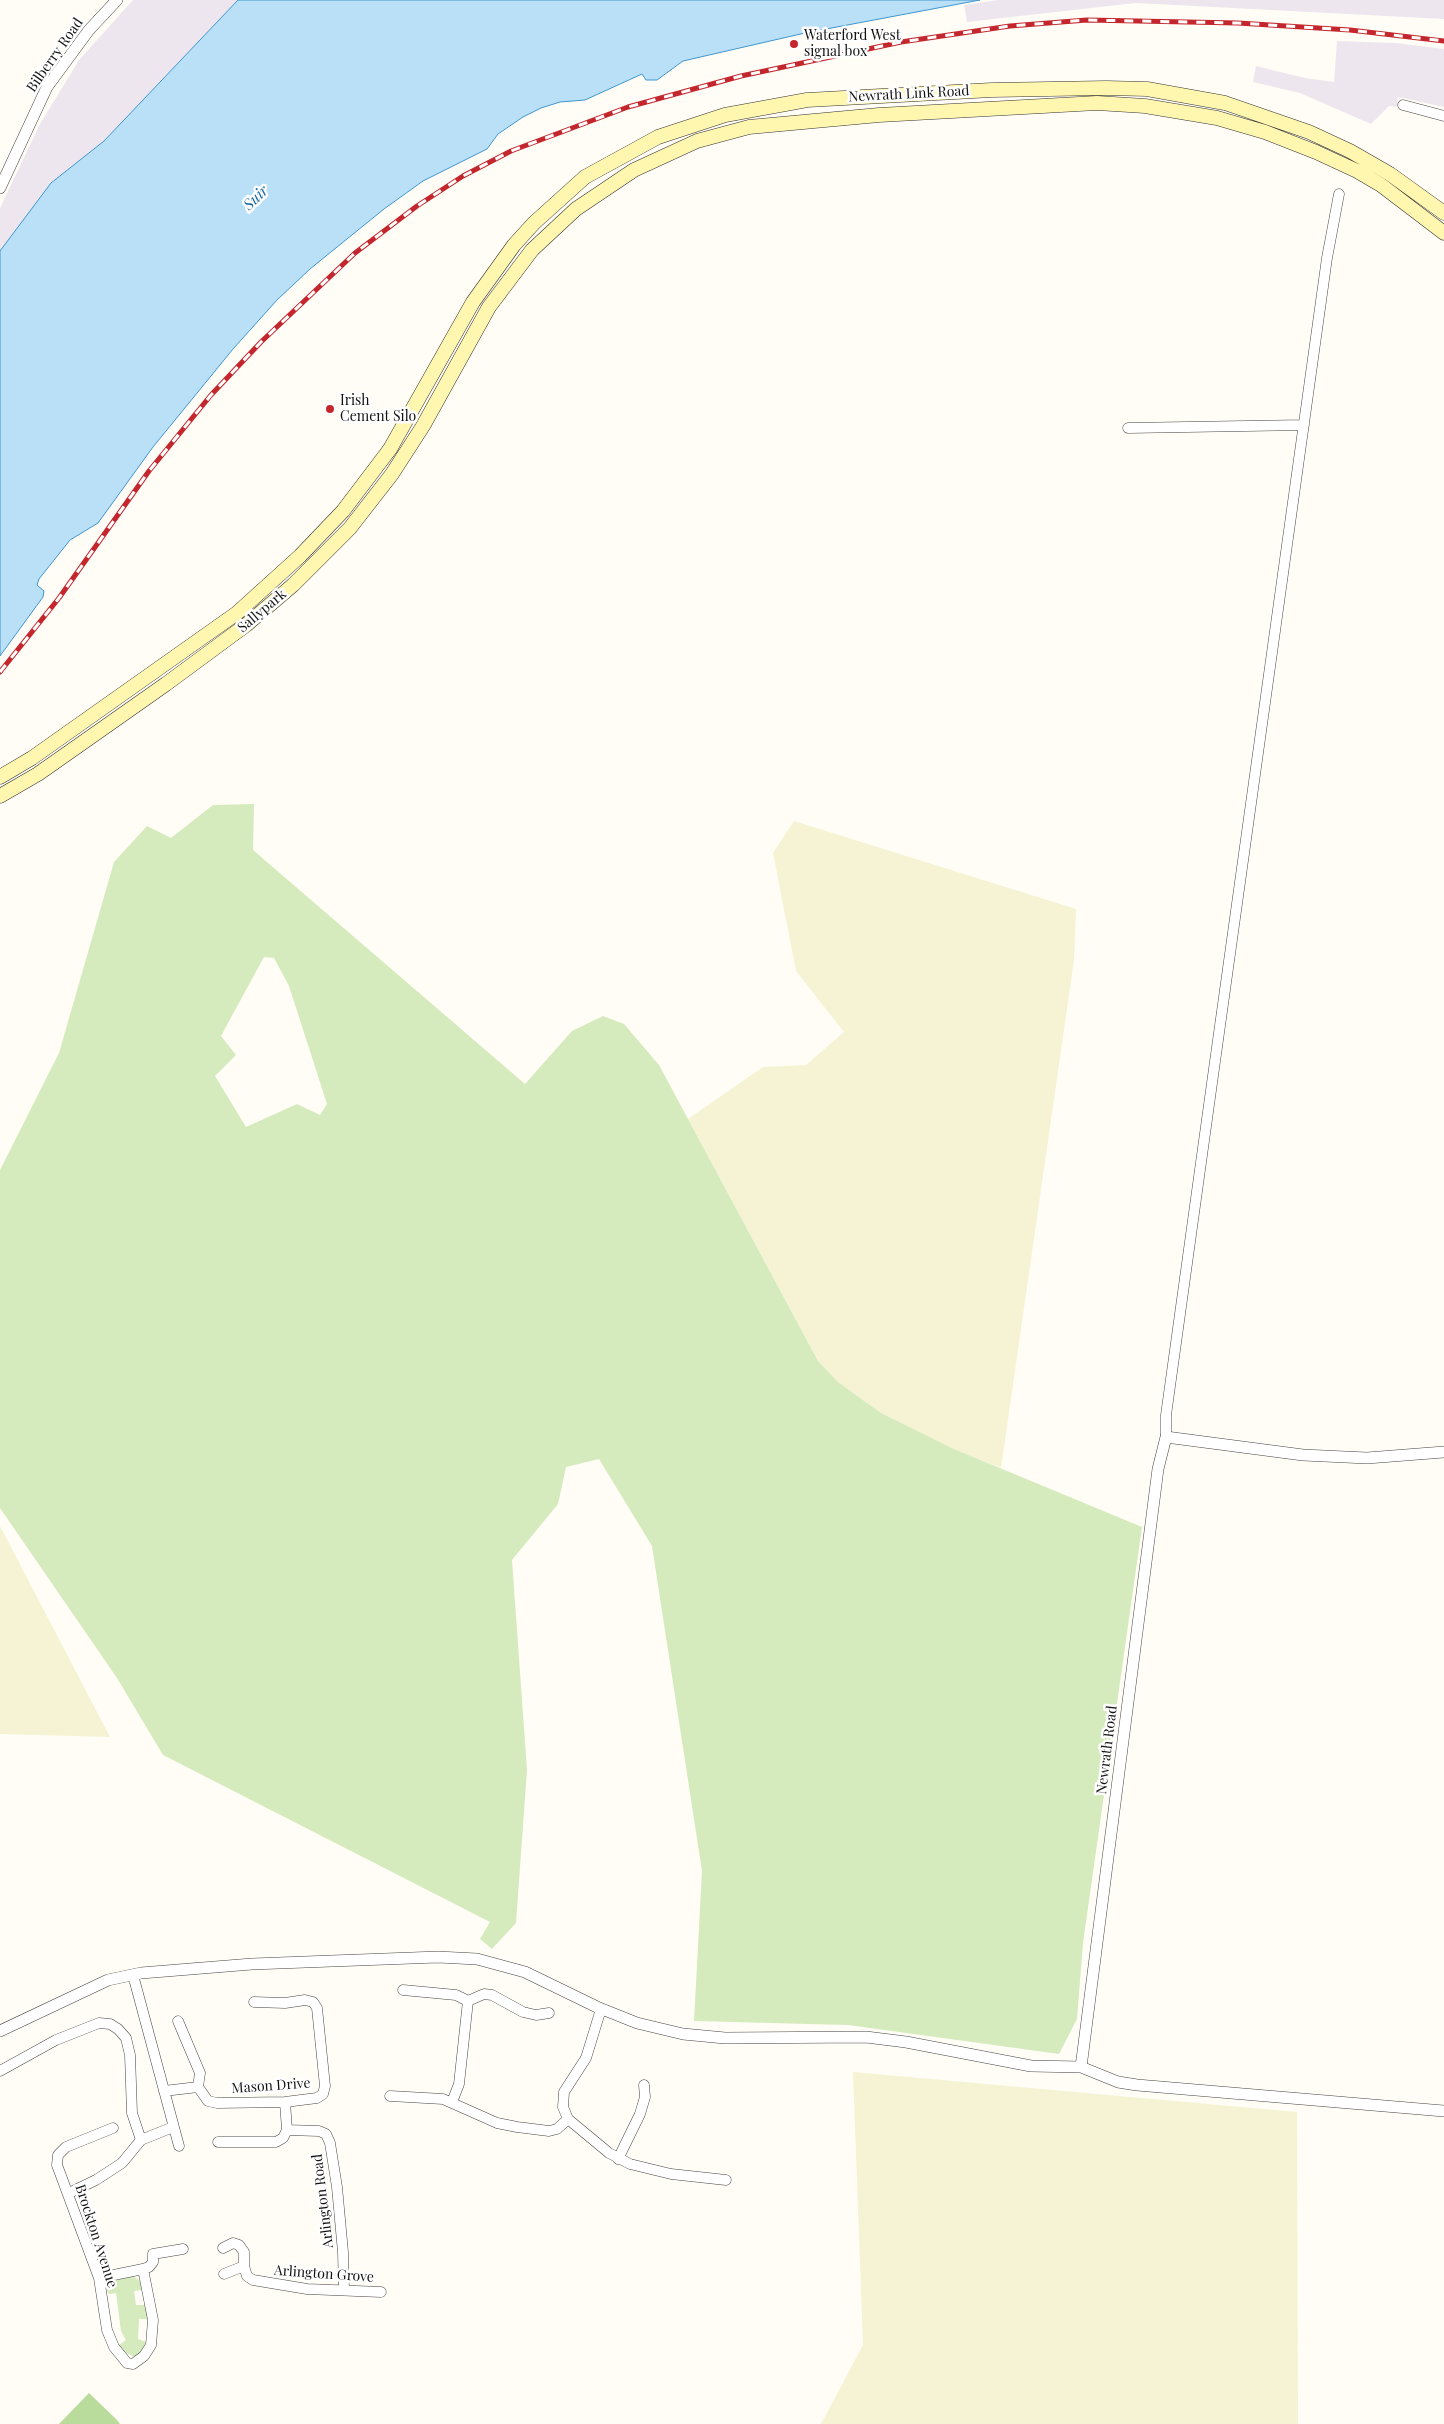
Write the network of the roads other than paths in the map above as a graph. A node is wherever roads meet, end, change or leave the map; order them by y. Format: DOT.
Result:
graph roads {
  1 [pos="117,0"];
  2 [pos="1403,106"];
  3 [pos="1444,116"];
  4 [pos="0,188"];
  5 [pos="1339,194"];
  6 [pos="1444,213"];
  7 [pos="1444,233"];
  8 [pos="446,351"];
  9 [pos="458,361"];
  10 [pos="1304,425"];
  11 [pos="1128,428"];
  12 [pos="0,777"];
  13 [pos="0,796"];
  14 [pos="1166,1437"];
  15 [pos="1444,1452"];
  16 [pos="133,1975"];
  17 [pos="403,1990"];
  18 [pos="468,2000"];
  19 [pos="254,2002"];
  20 [pos="602,2009"];
  21 [pos="548,2013"];
  22 [pos="178,2021"];
  23 [pos="0,2031"];
  24 [pos="1081,2067"];
  25 [pos="0,2071"];
  26 [pos="644,2085"];
  27 [pos="198,2087"];
  28 [pos="164,2091"];
  29 [pos="390,2096"];
  30 [pos="285,2102"];
  31 [pos="452,2102"];
  32 [pos="1444,2110"];
  33 [pos="568,2119"];
  34 [pos="173,2127"];
  35 [pos="113,2128"];
  36 [pos="287,2130"];
  37 [pos="141,2140"];
  38 [pos="218,2142"];
  39 [pos="179,2146"];
  40 [pos="618,2159"];
  41 [pos="726,2180"];
  42 [pos="69,2193"];
  43 [pos="223,2248"];
  44 [pos="183,2249"];
  45 [pos="244,2266"];
  46 [pos="143,2269"];
  47 [pos="224,2274"];
  48 [pos="99,2278"];
  49 [pos="344,2290"];
  50 [pos="381,2292"];
  1 -- 4 [label="street, Bilberry Road"];
  2 -- 3 [label="street"];
  5 -- 10 [label="street"];
  6 -- 8 [label="main road, Newrath Link Road"];
  7 -- 9 [label="main road, Newrath Link Road"];
  8 -- 12 [label="main road, Sallypark"];
  9 -- 13 [label="main road, Sallypark"];
  10 -- 11 [label="street"];
  10 -- 14 [label="street"];
  14 -- 15 [label="street"];
  14 -- 24 [label="street, Newrath Road"];
  16 -- 20 [label="street"];
  16 -- 23 [label="street"];
  16 -- 28 [label="street"];
  17 -- 18 [label="street"];
  18 -- 21 [label="street"];
  18 -- 31 [label="street"];
  19 -- 30 [label="street, Mason Drive"];
  20 -- 24 [label="street"];
  20 -- 33 [label="street"];
  22 -- 27 [label="street"];
  24 -- 32 [label="street"];
  25 -- 37 [label="street"];
  26 -- 40 [label="street"];
  27 -- 28 [label="street"];
  27 -- 30 [label="street, Mason Drive"];
  28 -- 34 [label="street"];
  29 -- 31 [label="street"];
  30 -- 36 [label="street"];
  31 -- 33 [label="street"];
  33 -- 40 [label="street"];
  34 -- 37 [label="street"];
  34 -- 39 [label="street"];
  35 -- 42 [label="street, Brockton Avenue"];
  36 -- 38 [label="street"];
  36 -- 49 [label="street, Arlington Road"];
  37 -- 42 [label="street"];
  40 -- 41 [label="street"];
  42 -- 48 [label="street, Brockton Avenue"];
  43 -- 45 [label="street"];
  44 -- 46 [label="street"];
  45 -- 47 [label="street"];
  45 -- 49 [label="street, Arlington Grove"];
  46 -- 48 [label="street"];
  46 -- 48 [label="street, Brockton Avenue"];
  49 -- 50 [label="street, Arlington Grove"];
}
